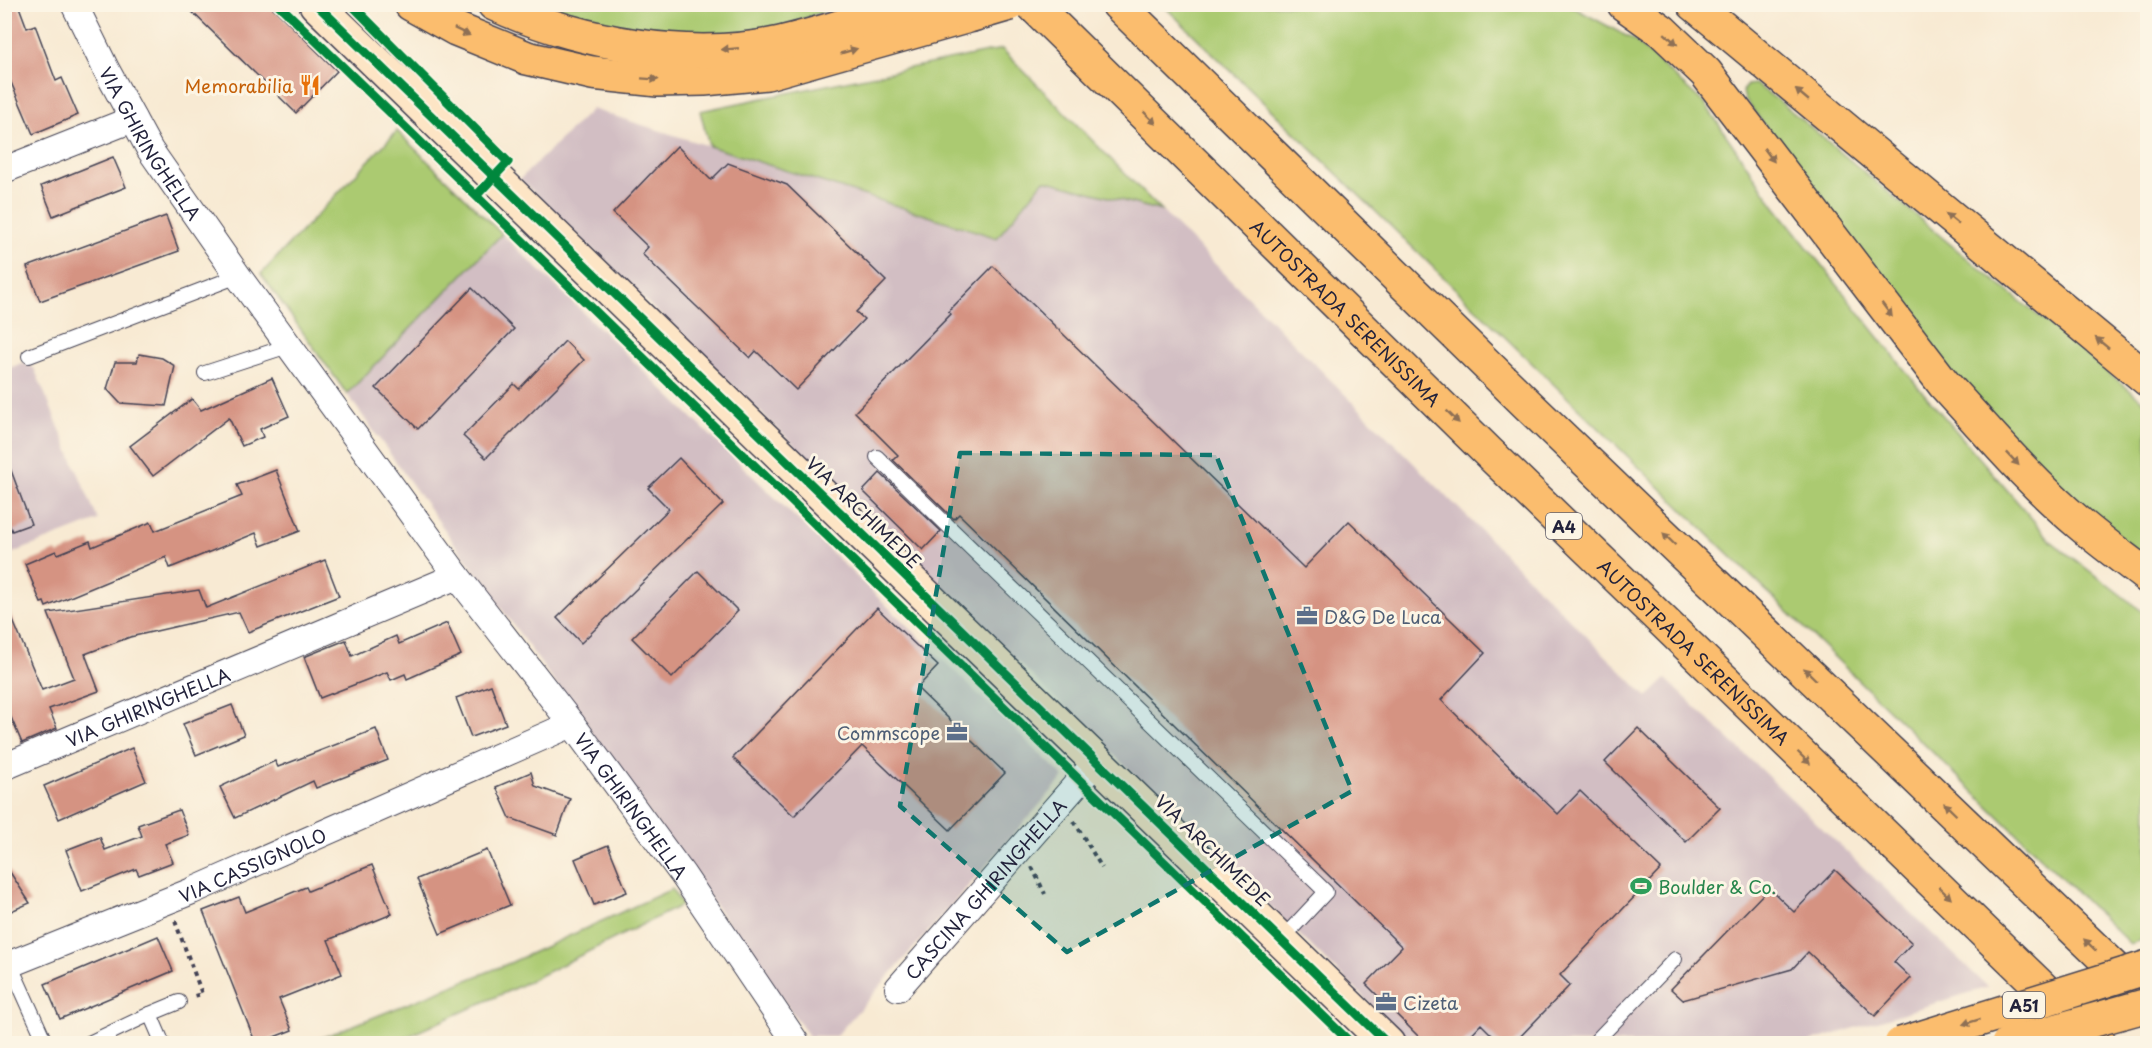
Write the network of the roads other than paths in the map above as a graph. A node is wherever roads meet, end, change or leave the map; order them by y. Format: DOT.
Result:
graph roads {
  1 [pos="74,4"];
  2 [pos="316,4"];
  3 [pos="411,4"];
  4 [pos="494,4"];
  5 [pos="912,4"];
  6 [pos="1004,4"];
  7 [pos="1010,4"];
  8 [pos="1032,4"];
  9 [pos="1118,4"];
  10 [pos="1624,4"];
  11 [pos="1696,8"];
  12 [pos="1118,87"];
  13 [pos="132,119"];
  14 [pos="4,170"];
  15 [pos="238,276"];
  16 [pos="288,346"];
  17 [pos="29,356"];
  18 [pos="205,374"];
  19 [pos="2148,380"];
  20 [pos="877,457"];
  21 [pos="457,576"];
  22 [pos="2148,577"];
  23 [pos="572,724"];
  24 [pos="1097,761"];
  25 [pos="4,767"];
  26 [pos="1281,940"];
  27 [pos="1675,959"];
  28 [pos="10,964"];
  29 [pos="2148,967"];
  30 [pos="898,988"];
  31 [pos="2148,1000"];
  32 [pos="179,1002"];
  33 [pos="2148,1005"];
  34 [pos="150,1014"];
  35 [pos="46,1044"];
  36 [pos="87,1044"];
  37 [pos="163,1044"];
  38 [pos="797,1044"];
  39 [pos="1388,1044"];
  40 [pos="1593,1044"];
  41 [pos="1901,1044"];
  42 [pos="2008,1044"];
  43 [pos="2100,1044"];
  1 -- 13 [label="street, VIA GHIRINGHELLA"];
  2 -- 24 [label="street, VIA ARCHIMEDE"];
  3 -- 7 [label="highway, one-way, bridge"];
  5 -- 4 [label="highway, one-way"];
  6 -- 12 [label="highway"];
  8 -- 12 [label="highway, AUTOSTRADA SERENISSIMA / A4"];
  31 -- 9 [label="highway, one-way"];
  10 -- 22 [label="highway, one-way"];
  19 -- 11 [label="highway, one-way"];
  12 -- 43 [label="highway, AUTOSTRADA SERENISSIMA / A4, one-way"];
  13 -- 14 [label="street"];
  13 -- 15 [label="street, VIA GHIRINGHELLA"];
  15 -- 16 [label="street, VIA GHIRINGHELLA"];
  15 -- 17 [label="lane"];
  16 -- 18 [label="lane"];
  16 -- 21 [label="street, VIA GHIRINGHELLA"];
  20 -- 26 [label="lane"];
  21 -- 23 [label="street, VIA GHIRINGHELLA"];
  21 -- 25 [label="street, VIA GHIRINGHELLA"];
  23 -- 28 [label="street, VIA CASSIGNOLO"];
  23 -- 38 [label="street, VIA GHIRINGHELLA"];
  24 -- 26 [label="street, VIA ARCHIMEDE"];
  24 -- 30 [label="street, CASCINA GHIRINGHELLA"];
  26 -- 39 [label="street, VIA ARCHIMEDE"];
  27 -- 40 [label="lane"];
  28 -- 35 [label="lane, VIA CASSIGNOLO"];
  29 -- 41 [label="highway, A51, one-way, bridge"];
  32 -- 34 [label="lane"];
  33 -- 42 [label="highway, A51, bridge"];
  34 -- 36 [label="lane"];
  34 -- 37 [label="lane"];
}
